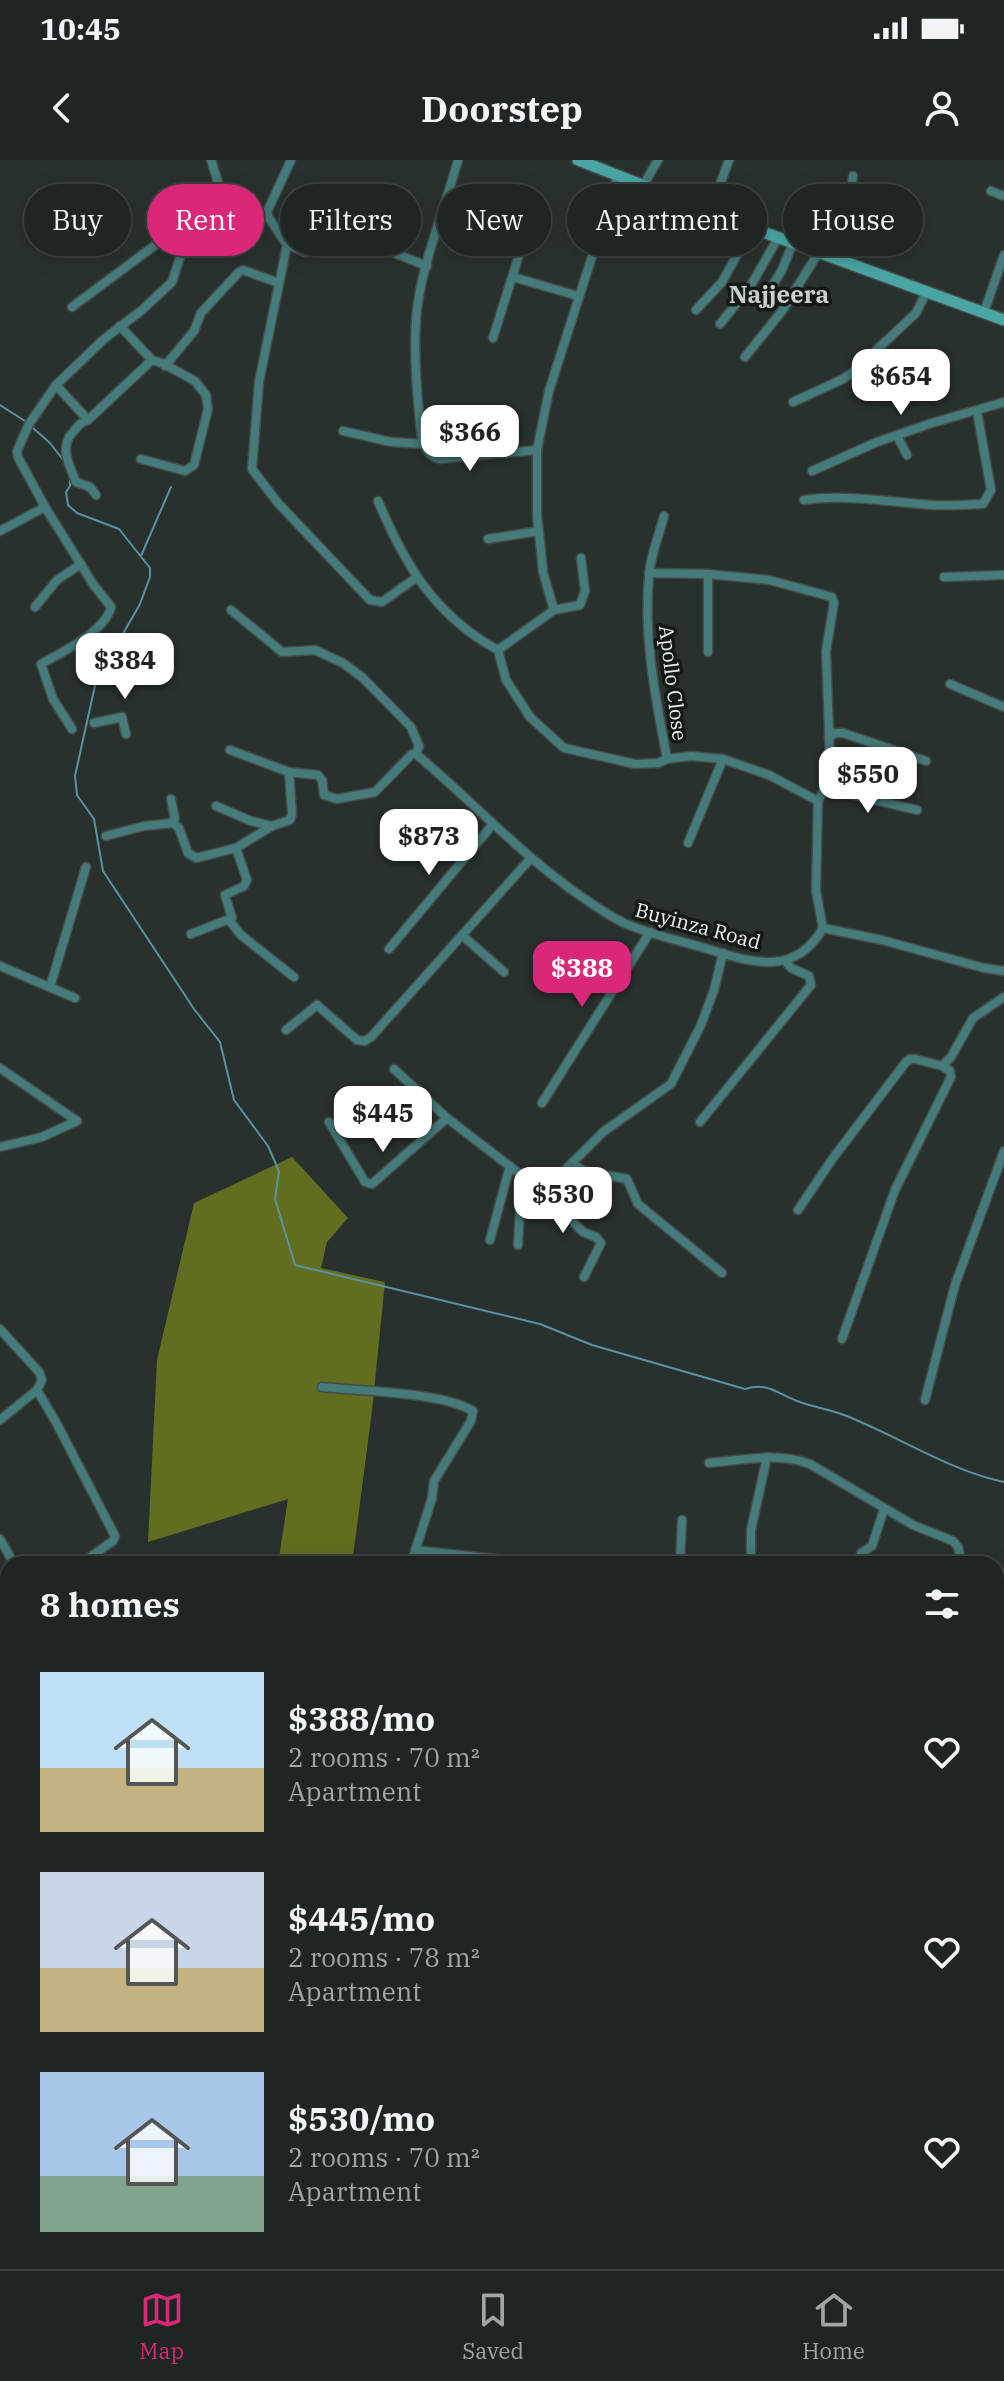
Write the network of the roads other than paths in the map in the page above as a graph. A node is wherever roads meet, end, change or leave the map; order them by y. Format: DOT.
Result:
graph roads {
  1 [pos="211,160"];
  2 [pos="291,160"];
  3 [pos="458,160"];
  4 [pos="578,160"];
  5 [pos="658,160"];
  6 [pos="729,160"];
  7 [pos="618,175"];
  8 [pos="853,176"];
  9 [pos="218,184"];
  10 [pos="638,184"];
  11 [pos="644,184"];
  12 [pos="720,184"];
  13 [pos="991,191"];
  14 [pos="1004,196"];
  15 [pos="264,215"];
  16 [pos="268,216"];
  17 [pos="280,234"];
  18 [pos="767,234"];
  19 [pos="778,238"];
  20 [pos="783,240"];
  21 [pos="147,251"];
  22 [pos="1004,255"];
  23 [pos="181,256"];
  24 [pos="285,256"];
  25 [pos="402,256"];
  26 [pos="519,256"];
  27 [pos="736,256"];
  28 [pos="788,256"];
  29 [pos="816,256"];
  30 [pos="830,256"];
  31 [pos="839,259"];
  32 [pos="427,266"];
  33 [pos="1001,271"];
  34 [pos="513,277"];
  35 [pos="279,283"];
  36 [pos="927,291"];
  37 [pos="578,296"];
  38 [pos="766,296"];
  39 [pos="72,307"];
  40 [pos="696,310"];
  41 [pos="984,312"];
  42 [pos="1004,320"];
  43 [pos="720,324"];
  44 [pos="120,326"];
  45 [pos="493,338"];
  46 [pos="745,357"];
  47 [pos="152,360"];
  48 [pos="165,366"];
  49 [pos="56,385"];
  50 [pos="793,402"];
  51 [pos="1004,402"];
  52 [pos="977,411"];
  53 [pos="88,420"];
  54 [pos="343,431"];
  55 [pos="897,436"];
  56 [pos="423,444"];
  57 [pos="537,450"];
  58 [pos="907,455"];
  59 [pos="141,459"];
  60 [pos="812,471"];
  61 [pos="96,495"];
  62 [pos="804,500"];
  63 [pos="378,501"];
  64 [pos="45,507"];
  65 [pos="664,516"];
  66 [pos="0,531"];
  67 [pos="539,531"];
  68 [pos="488,539"];
  69 [pos="581,558"];
  70 [pos="81,564"];
  71 [pos="649,573"];
  72 [pos="708,574"];
  73 [pos="1004,575"];
  74 [pos="417,577"];
  75 [pos="944,577"];
  76 [pos="35,607"];
  77 [pos="231,610"];
  78 [pos="554,610"];
  79 [pos="498,650"];
  80 [pos="708,652"];
  81 [pos="950,684"];
  82 [pos="1004,707"];
  83 [pos="94,723"];
  84 [pos="72,729"];
  85 [pos="126,734"];
  86 [pos="829,738"];
  87 [pos="230,750"];
  88 [pos="416,754"];
  89 [pos="667,759"];
  90 [pos="723,759"];
  91 [pos="926,761"];
  92 [pos="289,772"];
  93 [pos="823,792"];
  94 [pos="171,799"];
  95 [pos="818,801"];
  96 [pos="216,806"];
  97 [pos="917,810"];
  98 [pos="170,823"];
  99 [pos="493,824"];
  100 [pos="272,826"];
  101 [pos="106,836"];
  102 [pos="688,843"];
  103 [pos="236,848"];
  104 [pos="531,858"];
  105 [pos="86,867"];
  106 [pos="229,920"];
  107 [pos="823,928"];
  108 [pos="650,932"];
  109 [pos="191,934"];
  110 [pos="463,936"];
  111 [pos="389,949"];
  112 [pos="723,953"];
  113 [pos="785,961"];
  114 [pos="0,966"];
  115 [pos="1004,971"];
  116 [pos="504,972"];
  117 [pos="294,977"];
  118 [pos="50,987"];
  119 [pos="1004,997"];
  120 [pos="75,998"];
  121 [pos="286,1030"];
  122 [pos="357,1040"];
  123 [pos="349,1048"];
  124 [pos="942,1066"];
  125 [pos="0,1068"];
  126 [pos="394,1069"];
  127 [pos="542,1103"];
  128 [pos="447,1118"];
  129 [pos="329,1122"];
  130 [pos="700,1122"];
  131 [pos="0,1147"];
  132 [pos="1004,1151"];
  133 [pos="572,1163"];
  134 [pos="510,1166"];
  135 [pos="526,1179"];
  136 [pos="535,1185"];
  137 [pos="524,1192"];
  138 [pos="543,1192"];
  139 [pos="798,1210"];
  140 [pos="490,1240"];
  141 [pos="518,1245"];
  142 [pos="722,1273"];
  143 [pos="584,1277"];
  144 [pos="0,1329"];
  145 [pos="842,1339"];
  146 [pos="322,1387"];
  147 [pos="37,1390"];
  148 [pos="925,1400"];
  149 [pos="0,1420"];
  150 [pos="767,1457"];
  151 [pos="709,1463"];
  152 [pos="884,1509"];
  153 [pos="682,1520"];
  154 [pos="415,1550"];
  155 [pos="861,1553"];
  156 [pos="91,1556"];
  157 [pos="413,1556"];
  158 [pos="469,1556"];
  159 [pos="680,1556"];
  160 [pos="751,1556"];
  161 [pos="960,1556"];
  1 -- 9 [label="street"];
  2 -- 16 [label="street"];
  3 -- 32 [label="street"];
  4 -- 7 [label="main road"];
  5 -- 11 [label="street"];
  6 -- 12 [label="street"];
  7 -- 10 [label="main road"];
  7 -- 37 [label="street"];
  8 -- 31 [label="street"];
  13 -- 14 [label="street"];
  15 -- 16 [label="street"];
  16 -- 17 [label="street"];
  18 -- 19 [label="main road"];
  19 -- 20 [label="main road"];
  19 -- 43 [label="street"];
  21 -- 39 [label="street"];
  22 -- 33 [label="street"];
  23 -- 44 [label="street"];
  24 -- 35 [label="street"];
  25 -- 32 [label="street"];
  26 -- 34 [label="street"];
  27 -- 40 [label="street"];
  28 -- 38 [label="street"];
  29 -- 46 [label="street"];
  30 -- 31 [label="main road"];
  31 -- 36 [label="main road"];
  32 -- 56 [label="street"];
  33 -- 41 [label="street"];
  34 -- 37 [label="street"];
  34 -- 45 [label="street"];
  35 -- 48 [label="street"];
  35 -- 74 [label="street"];
  36 -- 41 [label="main road"];
  36 -- 50 [label="street"];
  37 -- 57 [label="street"];
  41 -- 42 [label="main road"];
  44 -- 47 [label="street"];
  44 -- 49 [label="street"];
  47 -- 48 [label="street"];
  47 -- 53 [label="street"];
  48 -- 59 [label="street"];
  49 -- 53 [label="street"];
  49 -- 64 [label="street"];
  51 -- 52 [label="street"];
  52 -- 55 [label="street"];
  52 -- 62 [label="street"];
  53 -- 61 [label="street"];
  54 -- 56 [label="street"];
  55 -- 58 [label="street"];
  55 -- 60 [label="street"];
  56 -- 57 [label="street"];
  57 -- 67 [label="street"];
  63 -- 74 [label="street"];
  64 -- 66 [label="street"];
  64 -- 70 [label="street"];
  65 -- 71 [label="street, Apollo Close"];
  67 -- 68 [label="street"];
  67 -- 78 [label="street"];
  69 -- 78 [label="street"];
  70 -- 76 [label="street"];
  70 -- 84 [label="street"];
  71 -- 72 [label="street"];
  71 -- 89 [label="street, Apollo Close"];
  72 -- 80 [label="street"];
  72 -- 86 [label="street"];
  73 -- 75 [label="street"];
  74 -- 79 [label="street"];
  77 -- 88 [label="street"];
  78 -- 79 [label="street"];
  79 -- 89 [label="street"];
  81 -- 82 [label="street"];
  83 -- 85 [label="street"];
  86 -- 91 [label="street"];
  86 -- 93 [label="street"];
  87 -- 92 [label="street"];
  88 -- 92 [label="street"];
  88 -- 99 [label="street, Buyinza Road"];
  89 -- 90 [label="street, Apollo Close"];
  90 -- 95 [label="street, Apollo Close"];
  90 -- 102 [label="street"];
  92 -- 100 [label="street"];
  93 -- 95 [label="street"];
  93 -- 97 [label="street"];
  94 -- 98 [label="street"];
  95 -- 107 [label="street"];
  96 -- 100 [label="street"];
  98 -- 101 [label="street"];
  98 -- 103 [label="street"];
  99 -- 104 [label="street, Buyinza Road"];
  99 -- 111 [label="street"];
  100 -- 103 [label="street"];
  103 -- 106 [label="street"];
  104 -- 108 [label="street, Buyinza Road"];
  104 -- 110 [label="street"];
  105 -- 118 [label="street"];
  106 -- 109 [label="street"];
  106 -- 117 [label="street"];
  107 -- 113 [label="street, Buyinza Road"];
  107 -- 115 [label="street"];
  108 -- 112 [label="street, Buyinza Road"];
  108 -- 127 [label="street"];
  110 -- 116 [label="street"];
  110 -- 122 [label="street"];
  112 -- 113 [label="street, Buyinza Road"];
  112 -- 133 [label="street"];
  113 -- 130 [label="street"];
  114 -- 118 [label="street"];
  118 -- 120 [label="street"];
  119 -- 124 [label="street"];
  121 -- 122 [label="street"];
  122 -- 123 [label="street"];
  124 -- 139 [label="street"];
  124 -- 145 [label="street"];
  125 -- 131 [label="street"];
  126 -- 128 [label="street"];
  128 -- 129 [label="street"];
  128 -- 134 [label="street"];
  132 -- 148 [label="street"];
  133 -- 138 [label="street"];
  133 -- 142 [label="street"];
  134 -- 135 [label="street"];
  134 -- 140 [label="street"];
  135 -- 136 [label="street"];
  135 -- 137 [label="street"];
  136 -- 137 [label="street"];
  136 -- 138 [label="street"];
  137 -- 141 [label="street"];
  138 -- 143 [label="street"];
  144 -- 147 [label="street"];
  146 -- 154 [label="street"];
  147 -- 149 [label="street"];
  147 -- 156 [label="street"];
  150 -- 151 [label="street"];
  150 -- 152 [label="street"];
  150 -- 160 [label="street"];
  152 -- 155 [label="street"];
  152 -- 161 [label="street"];
  153 -- 159 [label="street"];
  154 -- 157 [label="street"];
  154 -- 158 [label="street"];
}
